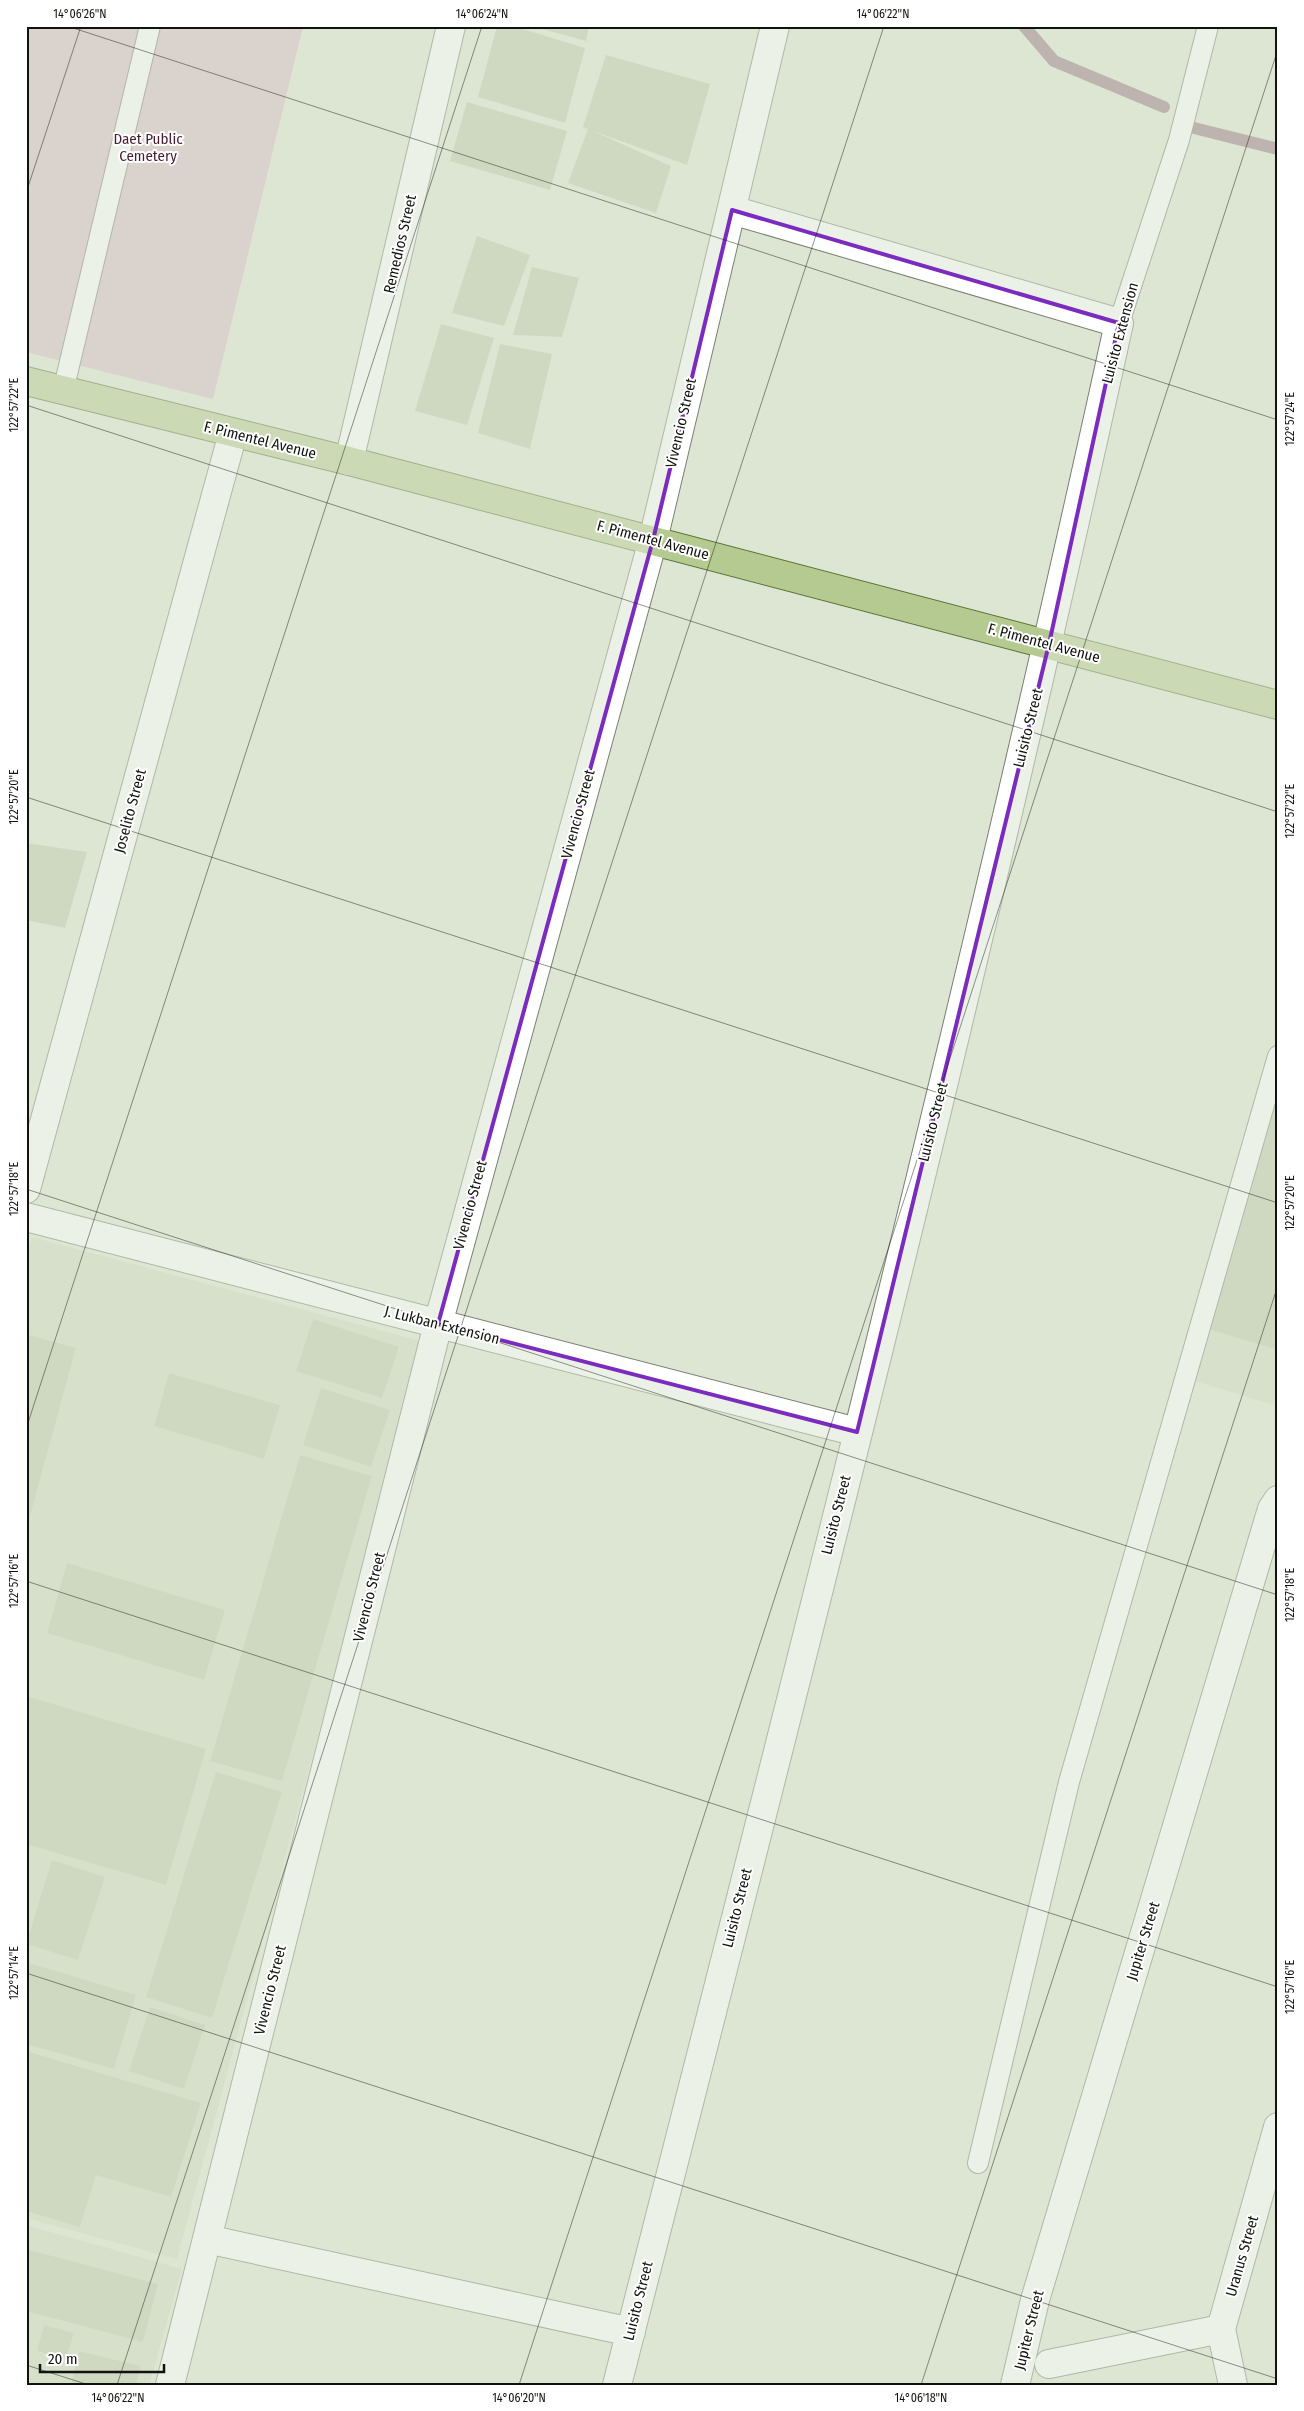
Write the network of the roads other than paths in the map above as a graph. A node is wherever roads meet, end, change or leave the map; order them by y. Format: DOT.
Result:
graph roads {
  1 [pos="150,26"];
  2 [pos="451,26"];
  3 [pos="775,26"];
  4 [pos="1208,26"];
  5 [pos="732,210"];
  6 [pos="1119,323"];
  7 [pos="26,381"];
  8 [pos="64,391"];
  9 [pos="233,434"];
  10 [pos="349,461"];
  11 [pos="653,540"];
  12 [pos="1049,644"];
  13 [pos="1278,704"];
  14 [pos="1278,1056"];
  15 [pos="26,1189"];
  16 [pos="26,1217"];
  17 [pos="438,1324"];
  18 [pos="857,1432"];
  19 [pos="1278,1500"];
  20 [pos="1278,2127"];
  21 [pos="978,2163"];
  22 [pos="207,2240"];
  23 [pos="1035,2300"];
  24 [pos="1221,2329"];
  25 [pos="630,2332"];
  26 [pos="1051,2374"];
  27 [pos="170,2385"];
  28 [pos="617,2385"];
  29 [pos="1015,2385"];
  30 [pos="1233,2385"];
  1 -- 8 [label="lane"];
  2 -- 10 [label="street, Remedios Street"];
  3 -- 5 [label="street, Vivencio Street"];
  4 -- 6 [label="lane, Luisito Extension"];
  5 -- 6 [label="street"];
  5 -- 11 [label="street, Vivencio Street"];
  6 -- 12 [label="street, Luisito Extension"];
  7 -- 8 [label="main road, F. Pimentel Avenue"];
  8 -- 9 [label="main road, F. Pimentel Avenue"];
  9 -- 10 [label="main road, F. Pimentel Avenue"];
  9 -- 15 [label="street, Joselito Street"];
  10 -- 11 [label="main road, F. Pimentel Avenue"];
  11 -- 12 [label="main road, F. Pimentel Avenue"];
  11 -- 17 [label="street, Vivencio Street"];
  12 -- 13 [label="main road, F. Pimentel Avenue"];
  12 -- 18 [label="street, Luisito Street"];
  14 -- 21 [label="lane"];
  16 -- 17 [label="street, J. Lukban Extension"];
  17 -- 18 [label="street, J. Lukban Extension"];
  17 -- 22 [label="street, Vivencio Street"];
  18 -- 25 [label="street, Luisito Street"];
  19 -- 23 [label="street, Jupiter Street"];
  20 -- 24 [label="street, Uranus Street"];
  22 -- 25 [label="street"];
  22 -- 27 [label="street, Vivencio Street"];
  23 -- 26 [label="street"];
  23 -- 29 [label="street, Jupiter Street"];
  24 -- 26 [label="street"];
  24 -- 30 [label="street, Uranus Street"];
  25 -- 28 [label="street, Luisito Street"];
}
